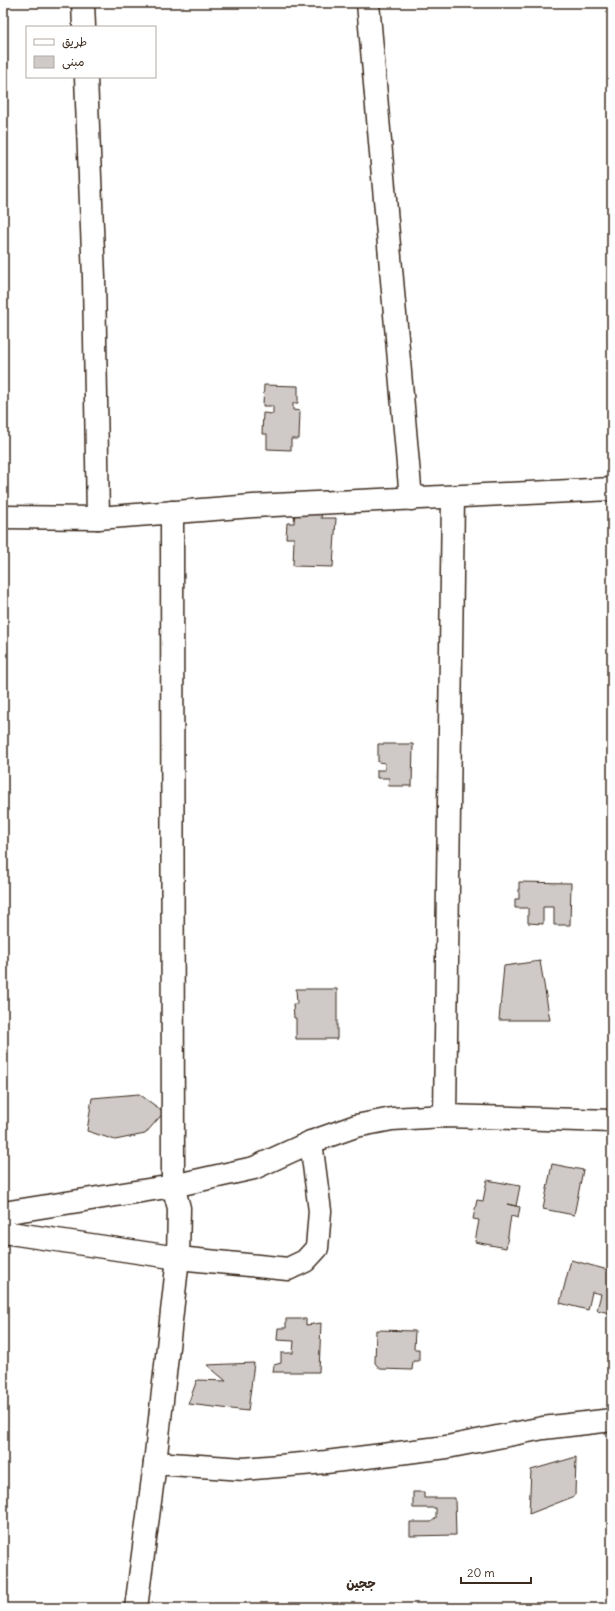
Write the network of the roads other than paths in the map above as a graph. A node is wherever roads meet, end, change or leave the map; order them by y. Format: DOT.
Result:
graph roads {
  1 [pos="83,3"];
  2 [pos="368,3"];
  3 [pos="84,26"];
  4 [pos="86,78"];
  5 [pos="612,489"];
  6 [pos="453,497"];
  7 [pos="411,499"];
  8 [pos="172,512"];
  9 [pos="3,517"];
  10 [pos="98,518"];
  11 [pos="444,1116"];
  12 [pos="612,1121"];
  13 [pos="311,1142"];
  14 [pos="173,1186"];
  15 [pos="3,1213"];
  16 [pos="3,1232"];
  17 [pos="178,1258"];
  18 [pos="612,1420"];
  19 [pos="155,1463"];
  20 [pos="136,1608"];
  1 -- 3 [label="street"];
  2 -- 7 [label="street"];
  4 -- 10 [label="street"];
  5 -- 6 [label="street"];
  6 -- 7 [label="street"];
  6 -- 11 [label="street"];
  7 -- 8 [label="street"];
  8 -- 10 [label="street"];
  8 -- 14 [label="street"];
  9 -- 10 [label="street"];
  11 -- 12 [label="street"];
  11 -- 13 [label="street"];
  13 -- 14 [label="street"];
  13 -- 17 [label="street"];
  14 -- 15 [label="street"];
  14 -- 17 [label="street"];
  16 -- 17 [label="street"];
  17 -- 19 [label="street"];
  18 -- 19 [label="street"];
  19 -- 20 [label="street"];
}
